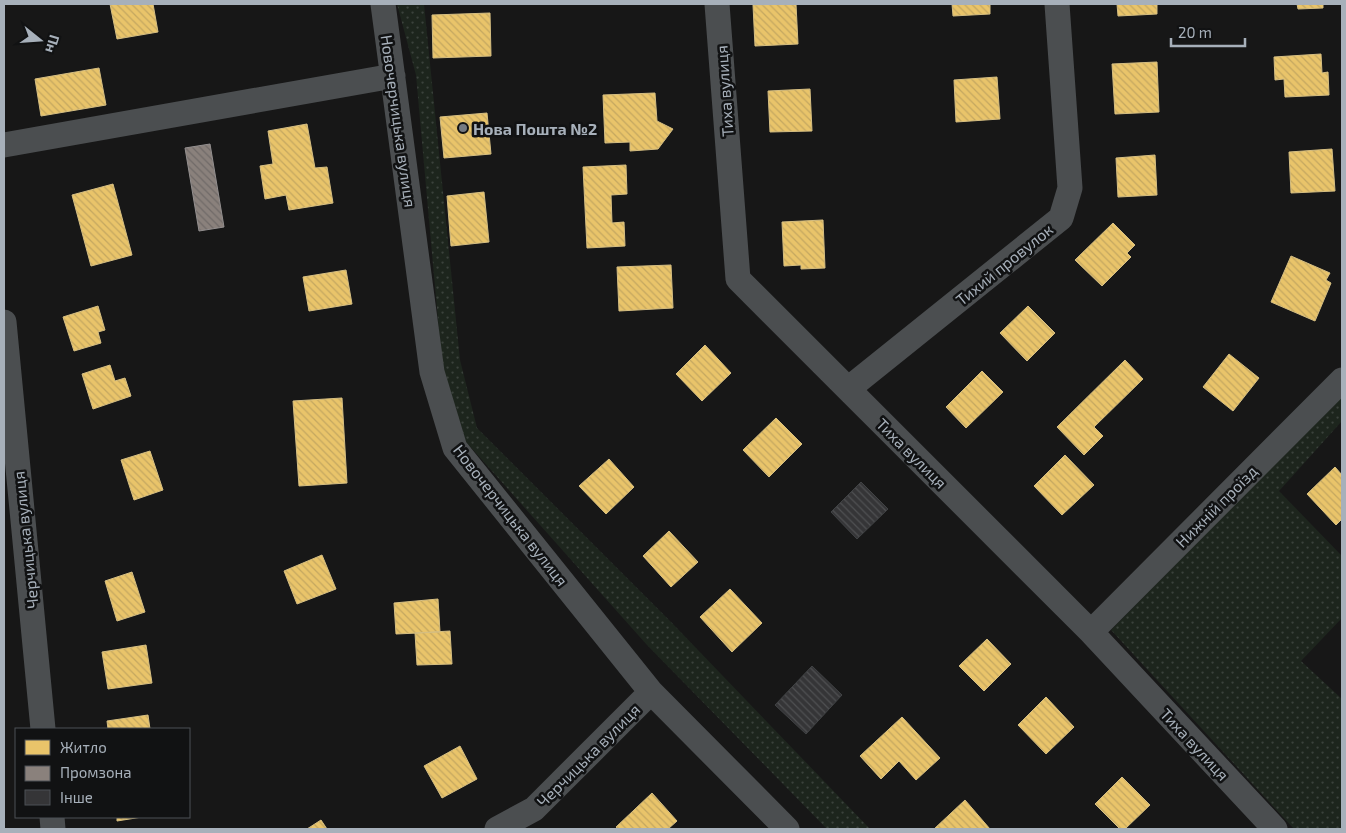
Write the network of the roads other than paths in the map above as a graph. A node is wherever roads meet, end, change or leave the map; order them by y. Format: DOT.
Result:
graph roads {
  1 [pos="383,4"];
  2 [pos="717,4"];
  3 [pos="1057,4"];
  4 [pos="392,76"];
  5 [pos="4,145"];
  6 [pos="4,322"];
  7 [pos="1342,380"];
  8 [pos="848,389"];
  9 [pos="1091,632"];
  10 [pos="652,692"];
  11 [pos="43,728"];
  12 [pos="497,829"];
  13 [pos="787,829"];
  14 [pos="1275,829"];
  1 -- 4 [label="street, Новочерчицька вулиця"];
  2 -- 8 [label="street, Тиха вулиця"];
  3 -- 8 [label="street, Тихий провулок"];
  4 -- 5 [label="street"];
  4 -- 10 [label="street, Новочерчицька вулиця"];
  6 -- 11 [label="street, Черчицька вулиця"];
  7 -- 9 [label="street, Нижній проїзд"];
  8 -- 9 [label="street, Тиха вулиця"];
  9 -- 14 [label="street, Тиха вулиця"];
  10 -- 12 [label="street, Черчицька вулиця"];
  10 -- 13 [label="street, Новочерчицька вулиця"];
}
